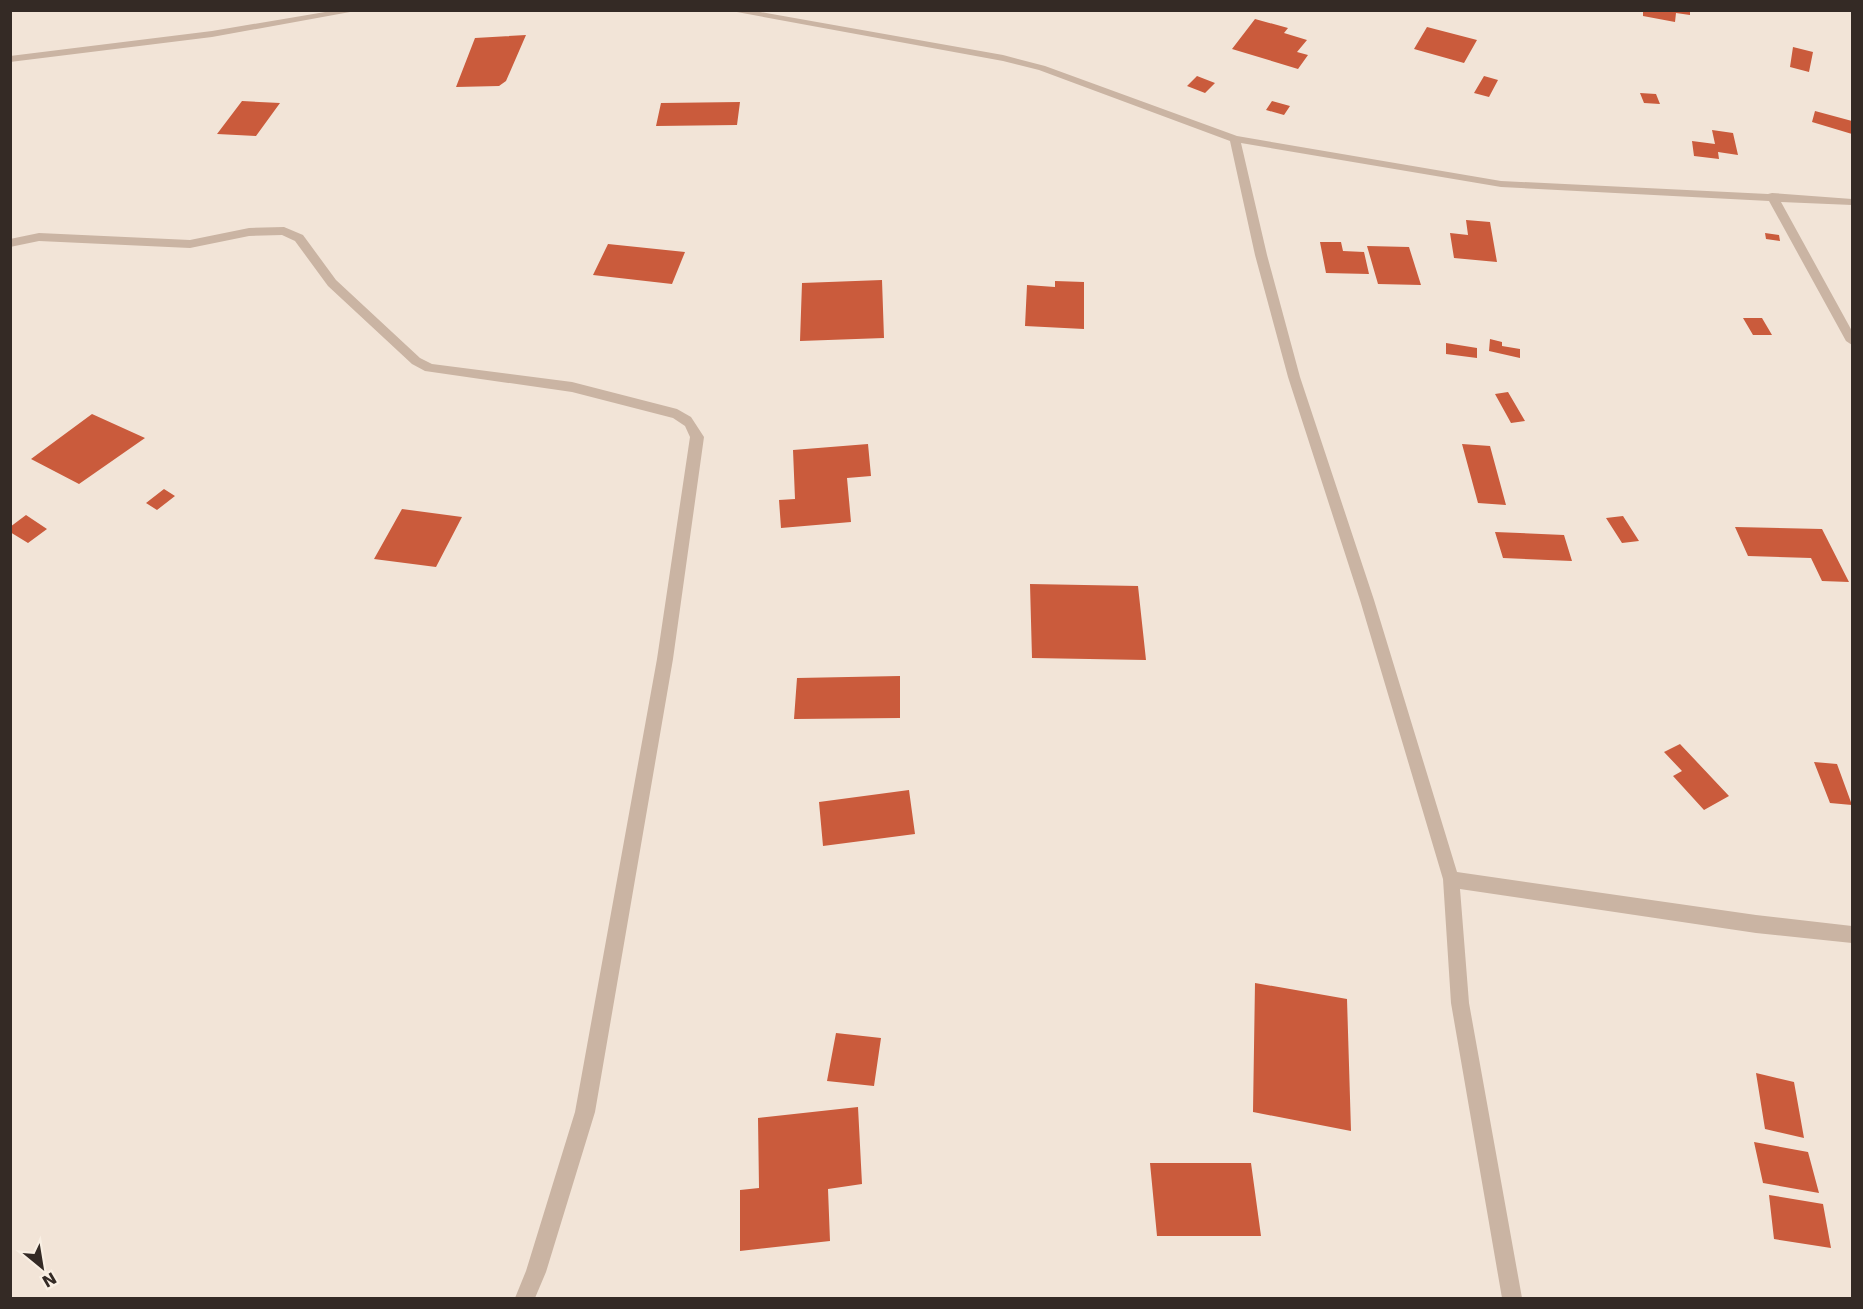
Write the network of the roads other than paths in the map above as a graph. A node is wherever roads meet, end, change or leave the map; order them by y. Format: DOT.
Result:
graph roads {
  1 [pos="357,10"];
  2 [pos="730,10"];
  3 [pos="10,59"];
  4 [pos="1235,139"];
  5 [pos="1772,196"];
  6 [pos="1852,202"];
  7 [pos="10,243"];
  8 [pos="1852,341"];
  9 [pos="1451,879"];
  10 [pos="1852,934"];
  11 [pos="525,1299"];
  12 [pos="1512,1299"];
  1 -- 3 [label="street"];
  2 -- 4 [label="street"];
  4 -- 5 [label="street"];
  4 -- 9 [label="street"];
  5 -- 6 [label="street"];
  5 -- 8 [label="street"];
  7 -- 11 [label="street"];
  9 -- 10 [label="street"];
  9 -- 12 [label="street"];
}
